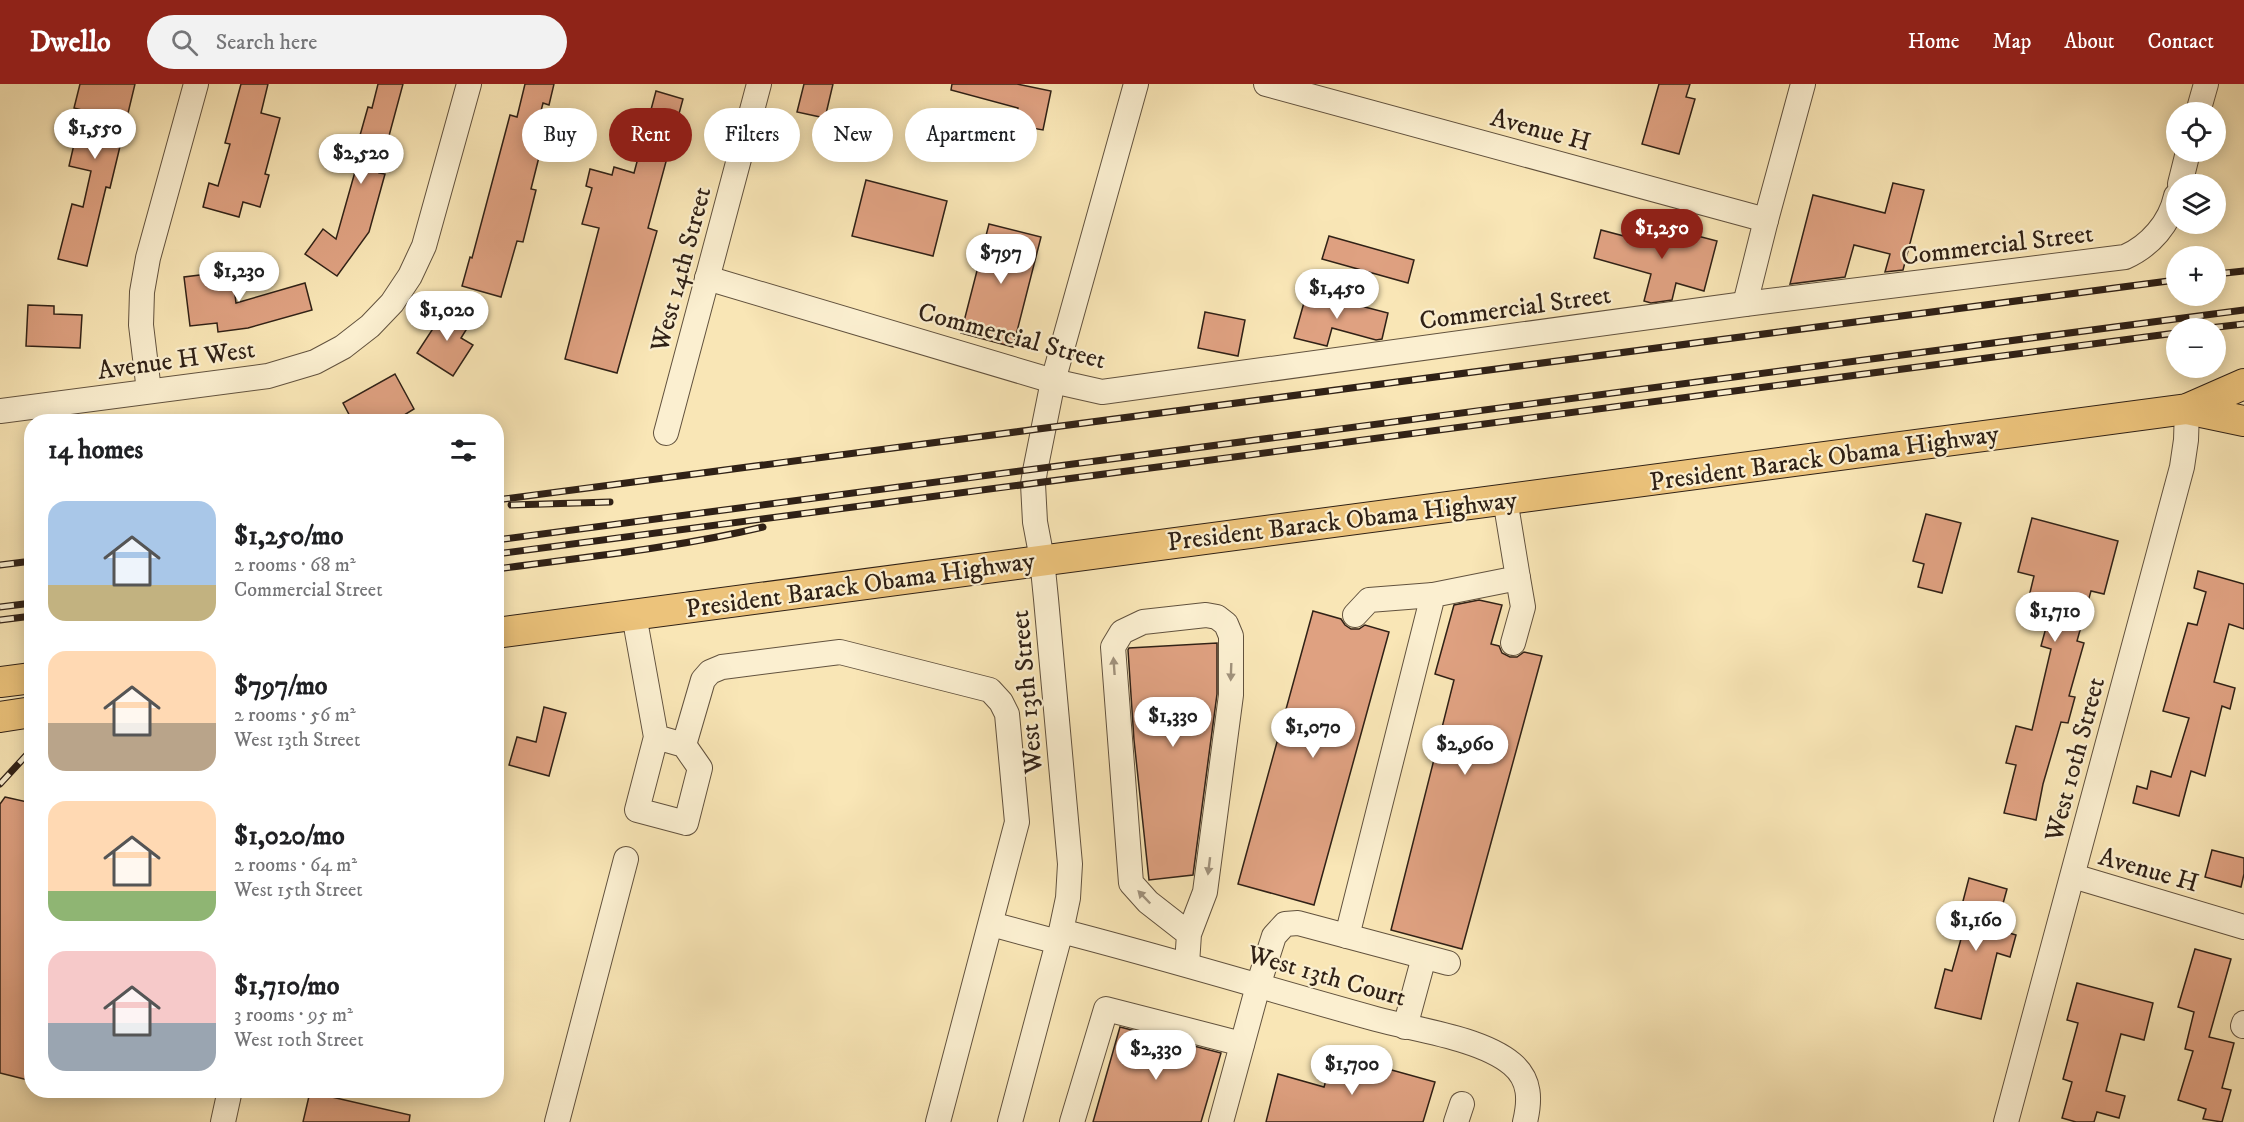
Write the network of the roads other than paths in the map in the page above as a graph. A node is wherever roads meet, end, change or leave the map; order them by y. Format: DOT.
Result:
graph roads {
  1 [pos="196,84"];
  2 [pos="469,84"];
  3 [pos="759,84"];
  4 [pos="1136,84"];
  5 [pos="1266,84"];
  6 [pos="1803,84"];
  7 [pos="2206,84"];
  8 [pos="2201,102"];
  9 [pos="2166,219"];
  10 [pos="1766,220"];
  11 [pos="708,278"];
  12 [pos="1745,304"];
  13 [pos="1053,381"];
  14 [pos="2244,384"];
  15 [pos="149,392"];
  16 [pos="2187,409"];
  17 [pos="0,411"];
  18 [pos="2244,421"];
  19 [pos="666,433"];
  20 [pos="1505,499"];
  21 [pos="1042,559"];
  22 [pos="1518,578"];
  23 [pos="1433,595"];
  24 [pos="634,615"];
  25 [pos="1355,615"];
  26 [pos="504,632"];
  27 [pos="1513,643"];
  28 [pos="24,679"];
  29 [pos="0,682"];
  30 [pos="24,713"];
  31 [pos="0,717"];
  32 [pos="656,737"];
  33 [pos="684,745"];
  34 [pos="626,859"];
  35 [pos="2073,876"];
  36 [pos="990,924"];
  37 [pos="2244,927"];
  38 [pos="1189,934"];
  39 [pos="1059,936"];
  40 [pos="1347,936"];
  41 [pos="1424,957"];
  42 [pos="1448,963"];
  43 [pos="1186,964"];
  44 [pos="1258,986"];
  45 [pos="1405,1027"];
  46 [pos="1242,1044"];
  47 [pos="228,1098"];
  48 [pos="223,1122"];
  49 [pos="557,1122"];
  50 [pos="938,1122"];
  51 [pos="1010,1122"];
  52 [pos="1072,1122"];
  53 [pos="1221,1122"];
  54 [pos="1524,1122"];
  55 [pos="2006,1122"];
  1 -- 15 [label="street"];
  2 -- 15 [label="street, Avenue H West"];
  3 -- 11 [label="street, West 14th Street"];
  4 -- 13 [label="street, West 13th Street"];
  5 -- 10 [label="street, Avenue H"];
  6 -- 10 [label="street"];
  7 -- 8 [label="street"];
  9 -- 12 [label="street, Commercial Street"];
  10 -- 12 [label="street"];
  11 -- 13 [label="street, Commercial Street"];
  11 -- 19 [label="street, West 14th Street"];
  12 -- 13 [label="street, Commercial Street"];
  13 -- 21 [label="street, West 13th Street"];
  14 -- 16 [label="main road, President Barack Obama Highway"];
  15 -- 17 [label="street, Avenue H West"];
  16 -- 18 [label="main road, President Barack Obama Highway"];
  16 -- 20 [label="main road, President Barack Obama Highway"];
  16 -- 35 [label="street, West 10th Street"];
  20 -- 21 [label="main road, President Barack Obama Highway"];
  20 -- 22 [label="street"];
  21 -- 24 [label="main road, President Barack Obama Highway"];
  21 -- 39 [label="street, West 13th Street"];
  22 -- 23 [label="street"];
  22 -- 27 [label="street"];
  23 -- 25 [label="street"];
  23 -- 40 [label="street"];
  24 -- 26 [label="main road, President Barack Obama Highway"];
  24 -- 32 [label="street"];
  28 -- 29 [label="main road"];
  30 -- 31 [label="main road"];
  32 -- 33 [label="street"];
  32 -- 33 [label="street"];
  33 -- 36 [label="street"];
  34 -- 49 [label="street"];
  35 -- 37 [label="street, Avenue H"];
  35 -- 55 [label="street, West 10th Street"];
  36 -- 39 [label="street, West 13th Court"];
  36 -- 50 [label="street"];
  38 -- 38 [label="street, one-way"];
  38 -- 43 [label="street"];
  39 -- 43 [label="street, West 13th Court"];
  39 -- 51 [label="street, West 13th Street"];
  40 -- 41 [label="street"];
  40 -- 44 [label="street"];
  41 -- 42 [label="street"];
  41 -- 45 [label="street"];
  43 -- 44 [label="street, West 13th Court"];
  44 -- 45 [label="street, West 13th Court"];
  44 -- 46 [label="street"];
  45 -- 54 [label="street, West 13th Court"];
  46 -- 52 [label="street"];
  46 -- 53 [label="street"];
  47 -- 48 [label="street"];
}
